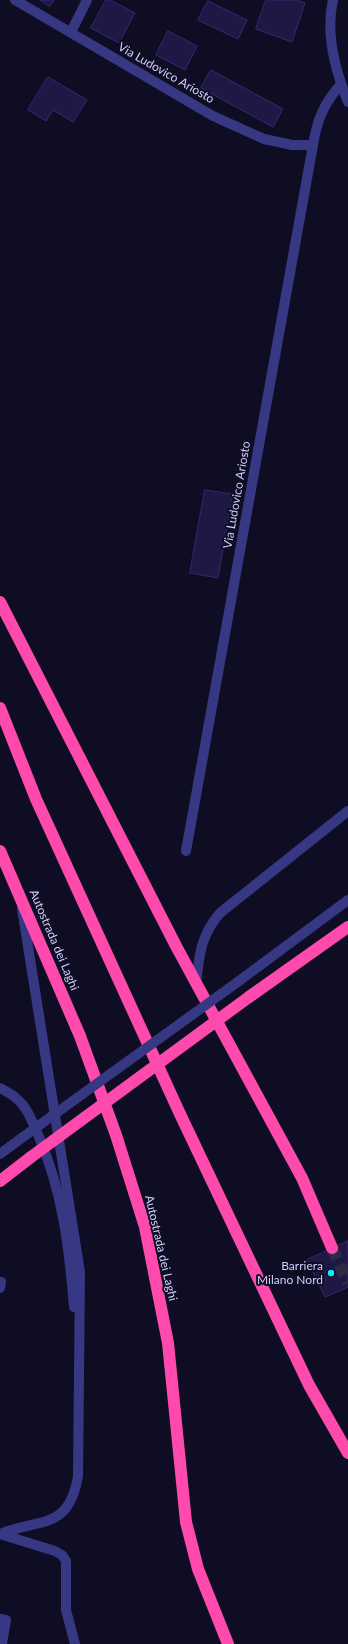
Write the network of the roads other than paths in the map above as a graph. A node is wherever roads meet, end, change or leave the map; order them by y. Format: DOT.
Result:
graph roads {
  1 [pos="15,0"];
  2 [pos="88,0"];
  3 [pos="333,0"];
  4 [pos="71,32"];
  5 [pos="341,84"];
  6 [pos="348,102"];
  7 [pos="313,145"];
  8 [pos="0,602"];
  9 [pos="0,708"];
  10 [pos="348,811"];
  11 [pos="0,851"];
  12 [pos="186,851"];
  13 [pos="20,897"];
  14 [pos="348,900"];
  15 [pos="348,927"];
  16 [pos="196,984"];
  17 [pos="0,1088"];
  18 [pos="0,1154"];
  19 [pos="0,1181"];
  20 [pos="332,1248"];
  21 [pos="80,1416"];
  22 [pos="348,1453"];
  23 [pos="0,1534"];
  24 [pos="0,1619"];
  25 [pos="2,1644"];
  26 [pos="75,1644"];
  27 [pos="228,1644"];
  1 -- 4 [label="street, Via Ludovico Ariosto"];
  2 -- 4 [label="street"];
  3 -- 5 [label="street"];
  4 -- 7 [label="street, Via Ludovico Ariosto"];
  5 -- 6 [label="street"];
  5 -- 7 [label="street, Via Ludovico Ariosto"];
  7 -- 12 [label="street, Via Ludovico Ariosto"];
  8 -- 16 [label="highway"];
  9 -- 22 [label="highway"];
  10 -- 16 [label="street"];
  11 -- 13 [label="highway, Autostrada dei Laghi"];
  13 -- 21 [label="street"];
  13 -- 27 [label="highway, Autostrada dei Laghi"];
  14 -- 18 [label="street, bridge"];
  15 -- 19 [label="highway, bridge"];
  16 -- 20 [label="highway"];
  17 -- 21 [label="street"];
  21 -- 23 [label="street"];
  23 -- 26 [label="street"];
  24 -- 25 [label="street"];
}
